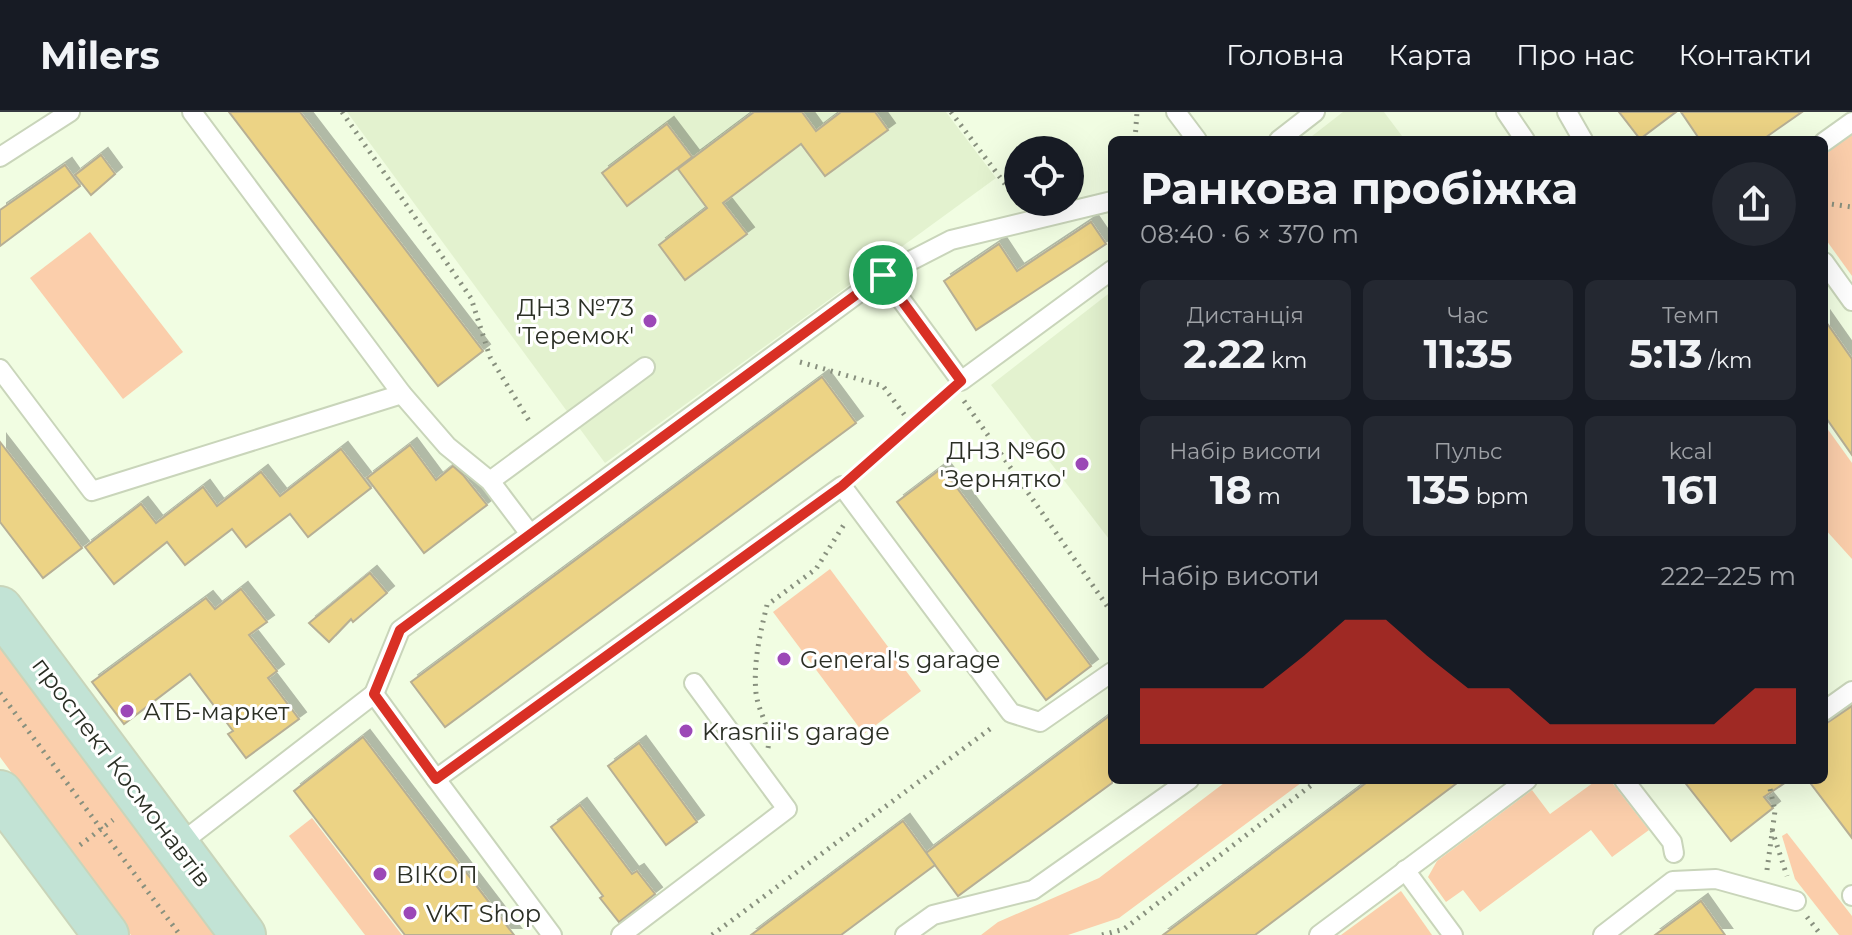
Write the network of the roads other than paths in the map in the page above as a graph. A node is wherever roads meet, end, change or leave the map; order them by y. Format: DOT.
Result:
graph roads {
  1 [pos="70,112"];
  2 [pos="192,112"];
  3 [pos="1176,112"];
  4 [pos="1315,112"];
  5 [pos="1506,112"];
  6 [pos="1567,112"];
  7 [pos="1852,122"];
  8 [pos="1194,136"];
  9 [pos="1284,136"];
  10 [pos="1522,136"];
  11 [pos="1581,136"];
  12 [pos="1828,139"];
  13 [pos="0,157"];
  14 [pos="1108,202"];
  15 [pos="1828,268"];
  16 [pos="1108,273"];
  17 [pos="883,275"];
  18 [pos="1852,301"];
  19 [pos="645,367"];
  20 [pos="0,369"];
  21 [pos="402,394"];
  22 [pos="490,481"];
  23 [pos="530,534"];
  24 [pos="0,609"];
  25 [pos="1108,675"];
  26 [pos="694,683"];
  27 [pos="1852,691"];
  28 [pos="374,694"];
  29 [pos="1828,708"];
  30 [pos="436,779"];
  31 [pos="1183,784"];
  32 [pos="1522,784"];
  33 [pos="1627,784"];
  34 [pos="0,793"];
  35 [pos="177,846"];
  36 [pos="1674,853"];
  37 [pos="1405,870"];
  38 [pos="1796,901"];
  39 [pos="106,935"];
  40 [pos="243,935"];
  41 [pos="552,935"];
  42 [pos="621,935"];
  43 [pos="905,935"];
  44 [pos="1319,935"];
  45 [pos="1453,935"];
  46 [pos="1603,935"];
  1 -- 13 [label="lane"];
  2 -- 21 [label="lane"];
  3 -- 8 [label="lane"];
  4 -- 9 [label="lane"];
  5 -- 10 [label="lane"];
  6 -- 11 [label="lane"];
  7 -- 12 [label="lane"];
  14 -- 17 [label="lane"];
  15 -- 18 [label="lane"];
  16 -- 17 [label="lane"];
  17 -- 23 [label="lane"];
  19 -- 22 [label="lane"];
  20 -- 21 [label="lane"];
  21 -- 22 [label="lane"];
  22 -- 23 [label="lane"];
  23 -- 28 [label="lane"];
  24 -- 35 [label="street, проспект Космонавтів"];
  25 -- 30 [label="lane"];
  26 -- 42 [label="lane"];
  27 -- 29 [label="lane"];
  28 -- 30 [label="lane"];
  28 -- 35 [label="lane"];
  30 -- 41 [label="lane"];
  31 -- 43 [label="lane"];
  32 -- 37 [label="lane"];
  33 -- 36 [label="lane"];
  34 -- 39 [label="street"];
  35 -- 40 [label="street, проспект Космонавтів"];
  37 -- 44 [label="lane"];
  37 -- 45 [label="lane"];
  38 -- 46 [label="lane"];
}
